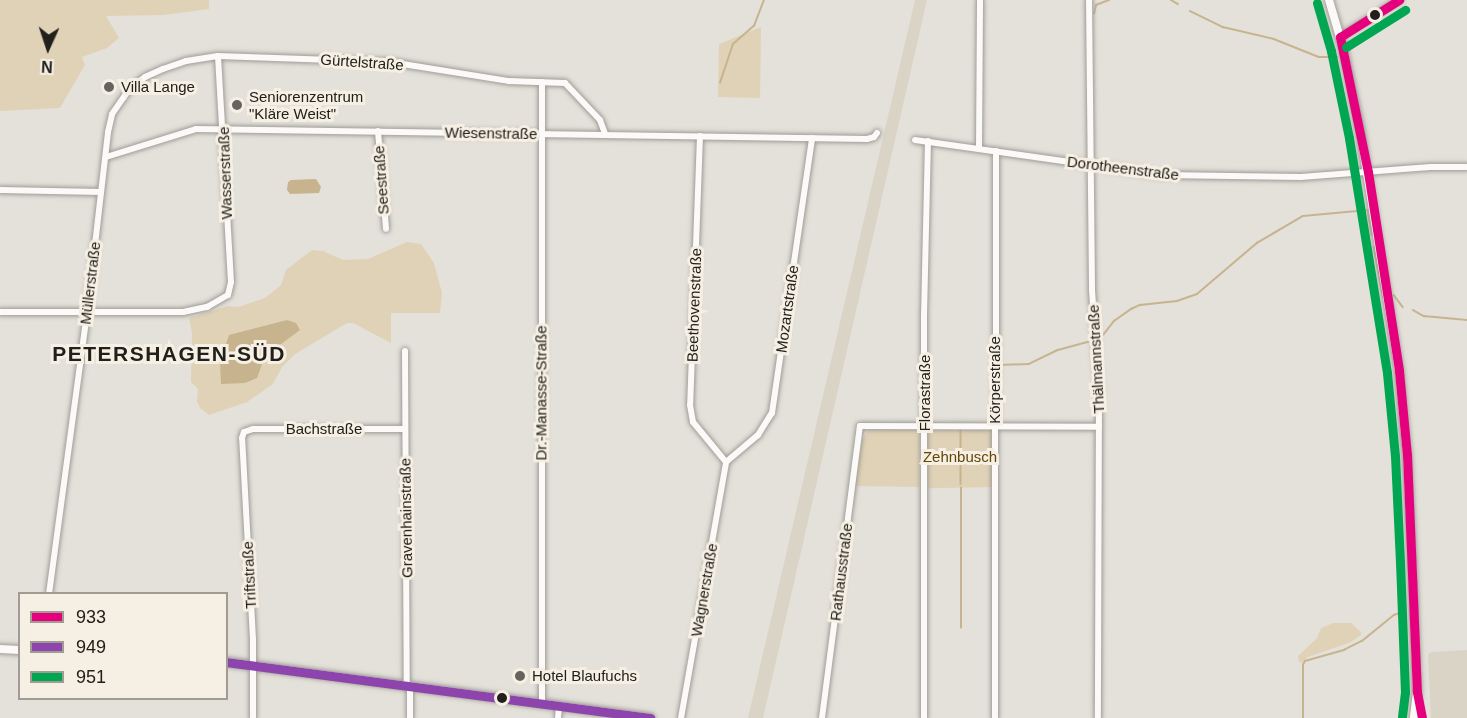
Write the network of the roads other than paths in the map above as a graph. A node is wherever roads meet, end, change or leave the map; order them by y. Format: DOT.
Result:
graph roads {
  1 [pos="980,0"];
  2 [pos="1089,0"];
  3 [pos="1329,0"];
  4 [pos="1399,0"];
  5 [pos="1340,37"];
  6 [pos="218,56"];
  7 [pos="542,82"];
  8 [pos="112,114"];
  9 [pos="224,129"];
  10 [pos="378,131"];
  11 [pos="877,133"];
  12 [pos="542,134"];
  13 [pos="604,134"];
  14 [pos="700,136"];
  15 [pos="812,138"];
  16 [pos="915,140"];
  17 [pos="928,141"];
  18 [pos="979,148"];
  19 [pos="996,151"];
  20 [pos="106,157"];
  21 [pos="1089,165"];
  22 [pos="1467,167"];
  23 [pos="1368,172"];
  24 [pos="0,190"];
  25 [pos="101,192"];
  26 [pos="386,229"];
  27 [pos="0,312"];
  28 [pos="87,314"];
  29 [pos="405,351"];
  30 [pos="925,426"];
  31 [pos="995,426"];
  32 [pos="1099,427"];
  33 [pos="405,429"];
  34 [pos="244,432"];
  35 [pos="726,462"];
  36 [pos="49,592"];
  37 [pos="0,649"];
  38 [pos="18,650"];
  39 [pos="228,662"];
  40 [pos="253,663"];
  41 [pos="408,685"];
  42 [pos="1417,692"];
  43 [pos="542,704"];
  44 [pos="559,706"];
  45 [pos="253,718"];
  46 [pos="410,718"];
  47 [pos="558,718"];
  48 [pos="650,718"];
  49 [pos="681,718"];
  50 [pos="822,718"];
  51 [pos="924,718"];
  52 [pos="994,718"];
  53 [pos="1098,718"];
  54 [pos="1414,718"];
  55 [pos="1422,718"];
  1 -- 18 [label="street"];
  2 -- 21 [label="street, Thälmannstraße"];
  3 -- 5 [label="main road"];
  4 -- 5 [label="street"];
  5 -- 23 [label="main road"];
  6 -- 7 [label="street, Gürtelstraße"];
  6 -- 8 [label="street, Gürtelstraße"];
  6 -- 9 [label="street, Wasserstraße"];
  7 -- 12 [label="street, Dr.-Manasse-Straße"];
  7 -- 13 [label="street, Gürtelstraße"];
  8 -- 20 [label="street, Müllerstraße"];
  9 -- 10 [label="street, Wiesenstraße"];
  9 -- 20 [label="street, Wiesenstraße"];
  9 -- 28 [label="street, Wasserstraße"];
  10 -- 12 [label="street, Wiesenstraße"];
  10 -- 26 [label="street, Seestraße"];
  11 -- 15 [label="street, Wiesenstraße"];
  12 -- 13 [label="street, Wiesenstraße"];
  12 -- 43 [label="street, Dr.-Manasse-Straße"];
  13 -- 14 [label="street, Wiesenstraße"];
  14 -- 15 [label="street, Wiesenstraße"];
  14 -- 35 [label="street, Beethovenstraße"];
  15 -- 35 [label="street, Mozartstraße"];
  16 -- 17 [label="street, Dorotheenstraße"];
  17 -- 18 [label="street, Dorotheenstraße"];
  17 -- 30 [label="street, Florastraße"];
  18 -- 19 [label="street, Dorotheenstraße"];
  19 -- 21 [label="street, Dorotheenstraße"];
  19 -- 31 [label="street, Körperstraße"];
  20 -- 25 [label="street, Müllerstraße"];
  21 -- 23 [label="street, Dorotheenstraße"];
  21 -- 32 [label="street, Thälmannstraße"];
  22 -- 23 [label="street, Dorotheenstraße"];
  23 -- 42 [label="main road"];
  24 -- 25 [label="street"];
  25 -- 28 [label="street, Müllerstraße"];
  27 -- 28 [label="street"];
  28 -- 36 [label="street, Müllerstraße"];
  29 -- 33 [label="street, Gravenhainstraße"];
  30 -- 31 [label="street"];
  30 -- 50 [label="street, Rathausstraße"];
  30 -- 51 [label="street, Florastraße"];
  31 -- 32 [label="street"];
  31 -- 52 [label="street, Körperstraße"];
  32 -- 53 [label="street, Thälmannstraße"];
  33 -- 34 [label="street, Bachstraße"];
  33 -- 41 [label="street, Gravenhainstraße"];
  34 -- 40 [label="street, Triftstraße"];
  35 -- 49 [label="street, Wagnerstraße"];
  37 -- 38 [label="main road"];
  39 -- 40 [label="main road"];
  40 -- 41 [label="main road"];
  40 -- 45 [label="street, Triftstraße"];
  41 -- 43 [label="main road"];
  41 -- 46 [label="street, Gravenhainstraße"];
  42 -- 54 [label="main road"];
  42 -- 55 [label="main road"];
  43 -- 44 [label="main road"];
  44 -- 47 [label="street"];
  44 -- 48 [label="main road"];
}
